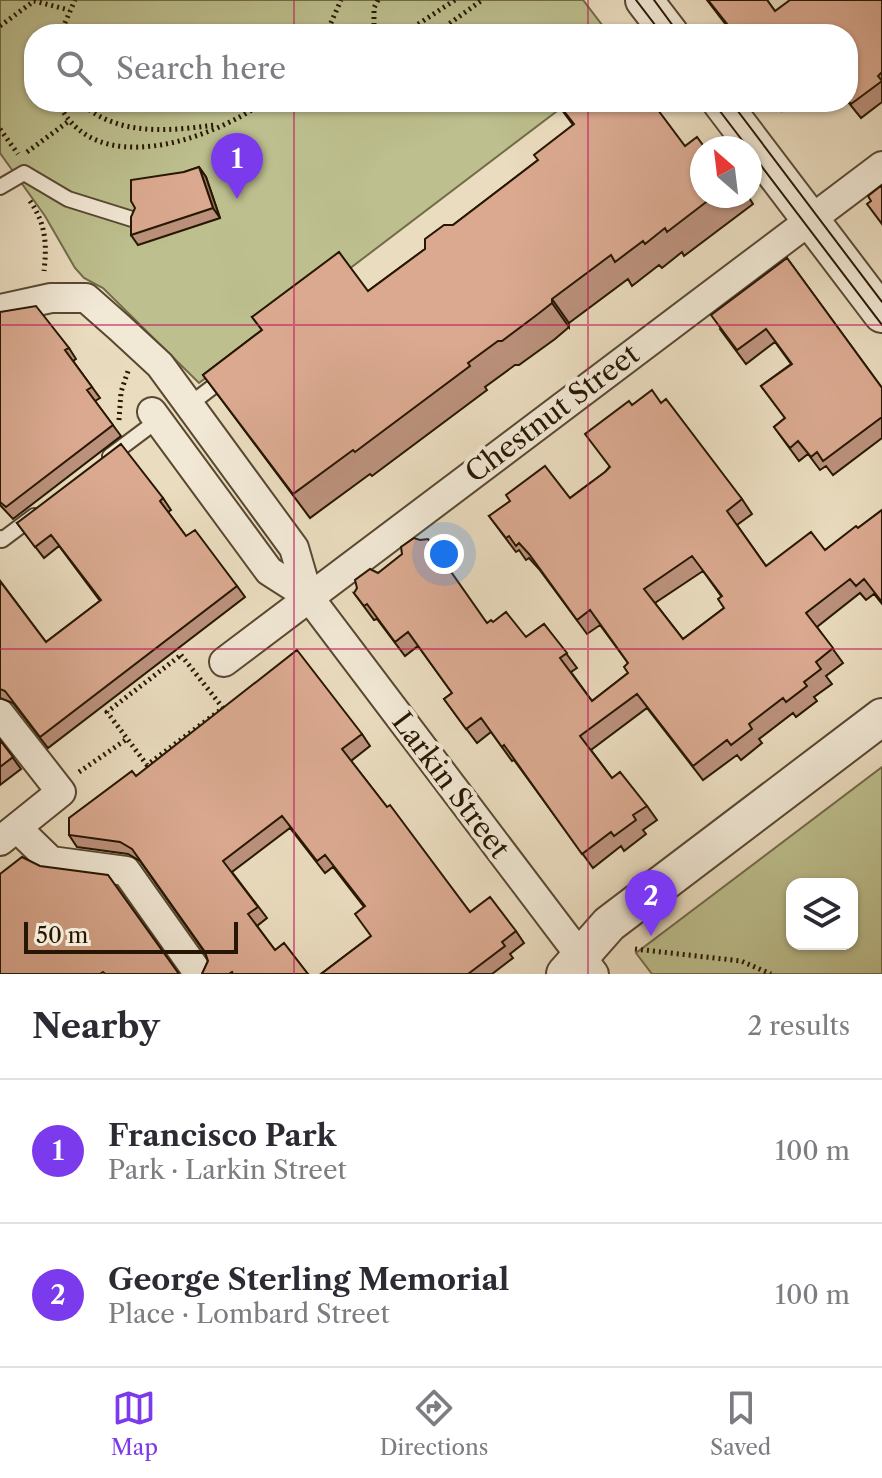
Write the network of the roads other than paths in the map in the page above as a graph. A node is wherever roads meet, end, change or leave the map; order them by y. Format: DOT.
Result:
graph roads {
  1 [pos="644,0"];
  2 [pos="662,24"];
  3 [pos="729,112"];
  4 [pos="882,166"];
  5 [pos="0,187"];
  6 [pos="132,219"];
  7 [pos="810,220"];
  8 [pos="0,309"];
  9 [pos="882,314"];
  10 [pos="242,365"];
  11 [pos="189,405"];
  12 [pos="155,416"];
  13 [pos="97,467"];
  14 [pos="49,503"];
  15 [pos="0,538"];
  16 [pos="308,596"];
  17 [pos="224,662"];
  18 [pos="0,714"];
  19 [pos="882,717"];
  20 [pos="9,834"];
  21 [pos="579,968"];
  22 [pos="199,974"];
  1 -- 2 [label="street"];
  3 -- 7 [label="street"];
  4 -- 7 [label="street, Chestnut Street"];
  5 -- 6 [label="lane"];
  7 -- 9 [label="street"];
  7 -- 16 [label="street, Chestnut Street"];
  8 -- 11 [label="street, Larkin Street"];
  10 -- 11 [label="lane"];
  11 -- 16 [label="street, Larkin Street"];
  12 -- 13 [label="lane"];
  12 -- 16 [label="street, Larkin Street"];
  14 -- 15 [label="lane"];
  16 -- 17 [label="street, Chestnut Street"];
  16 -- 21 [label="street, Larkin Street"];
  18 -- 20 [label="street"];
  19 -- 21 [label="street"];
  20 -- 22 [label="street"];
}
